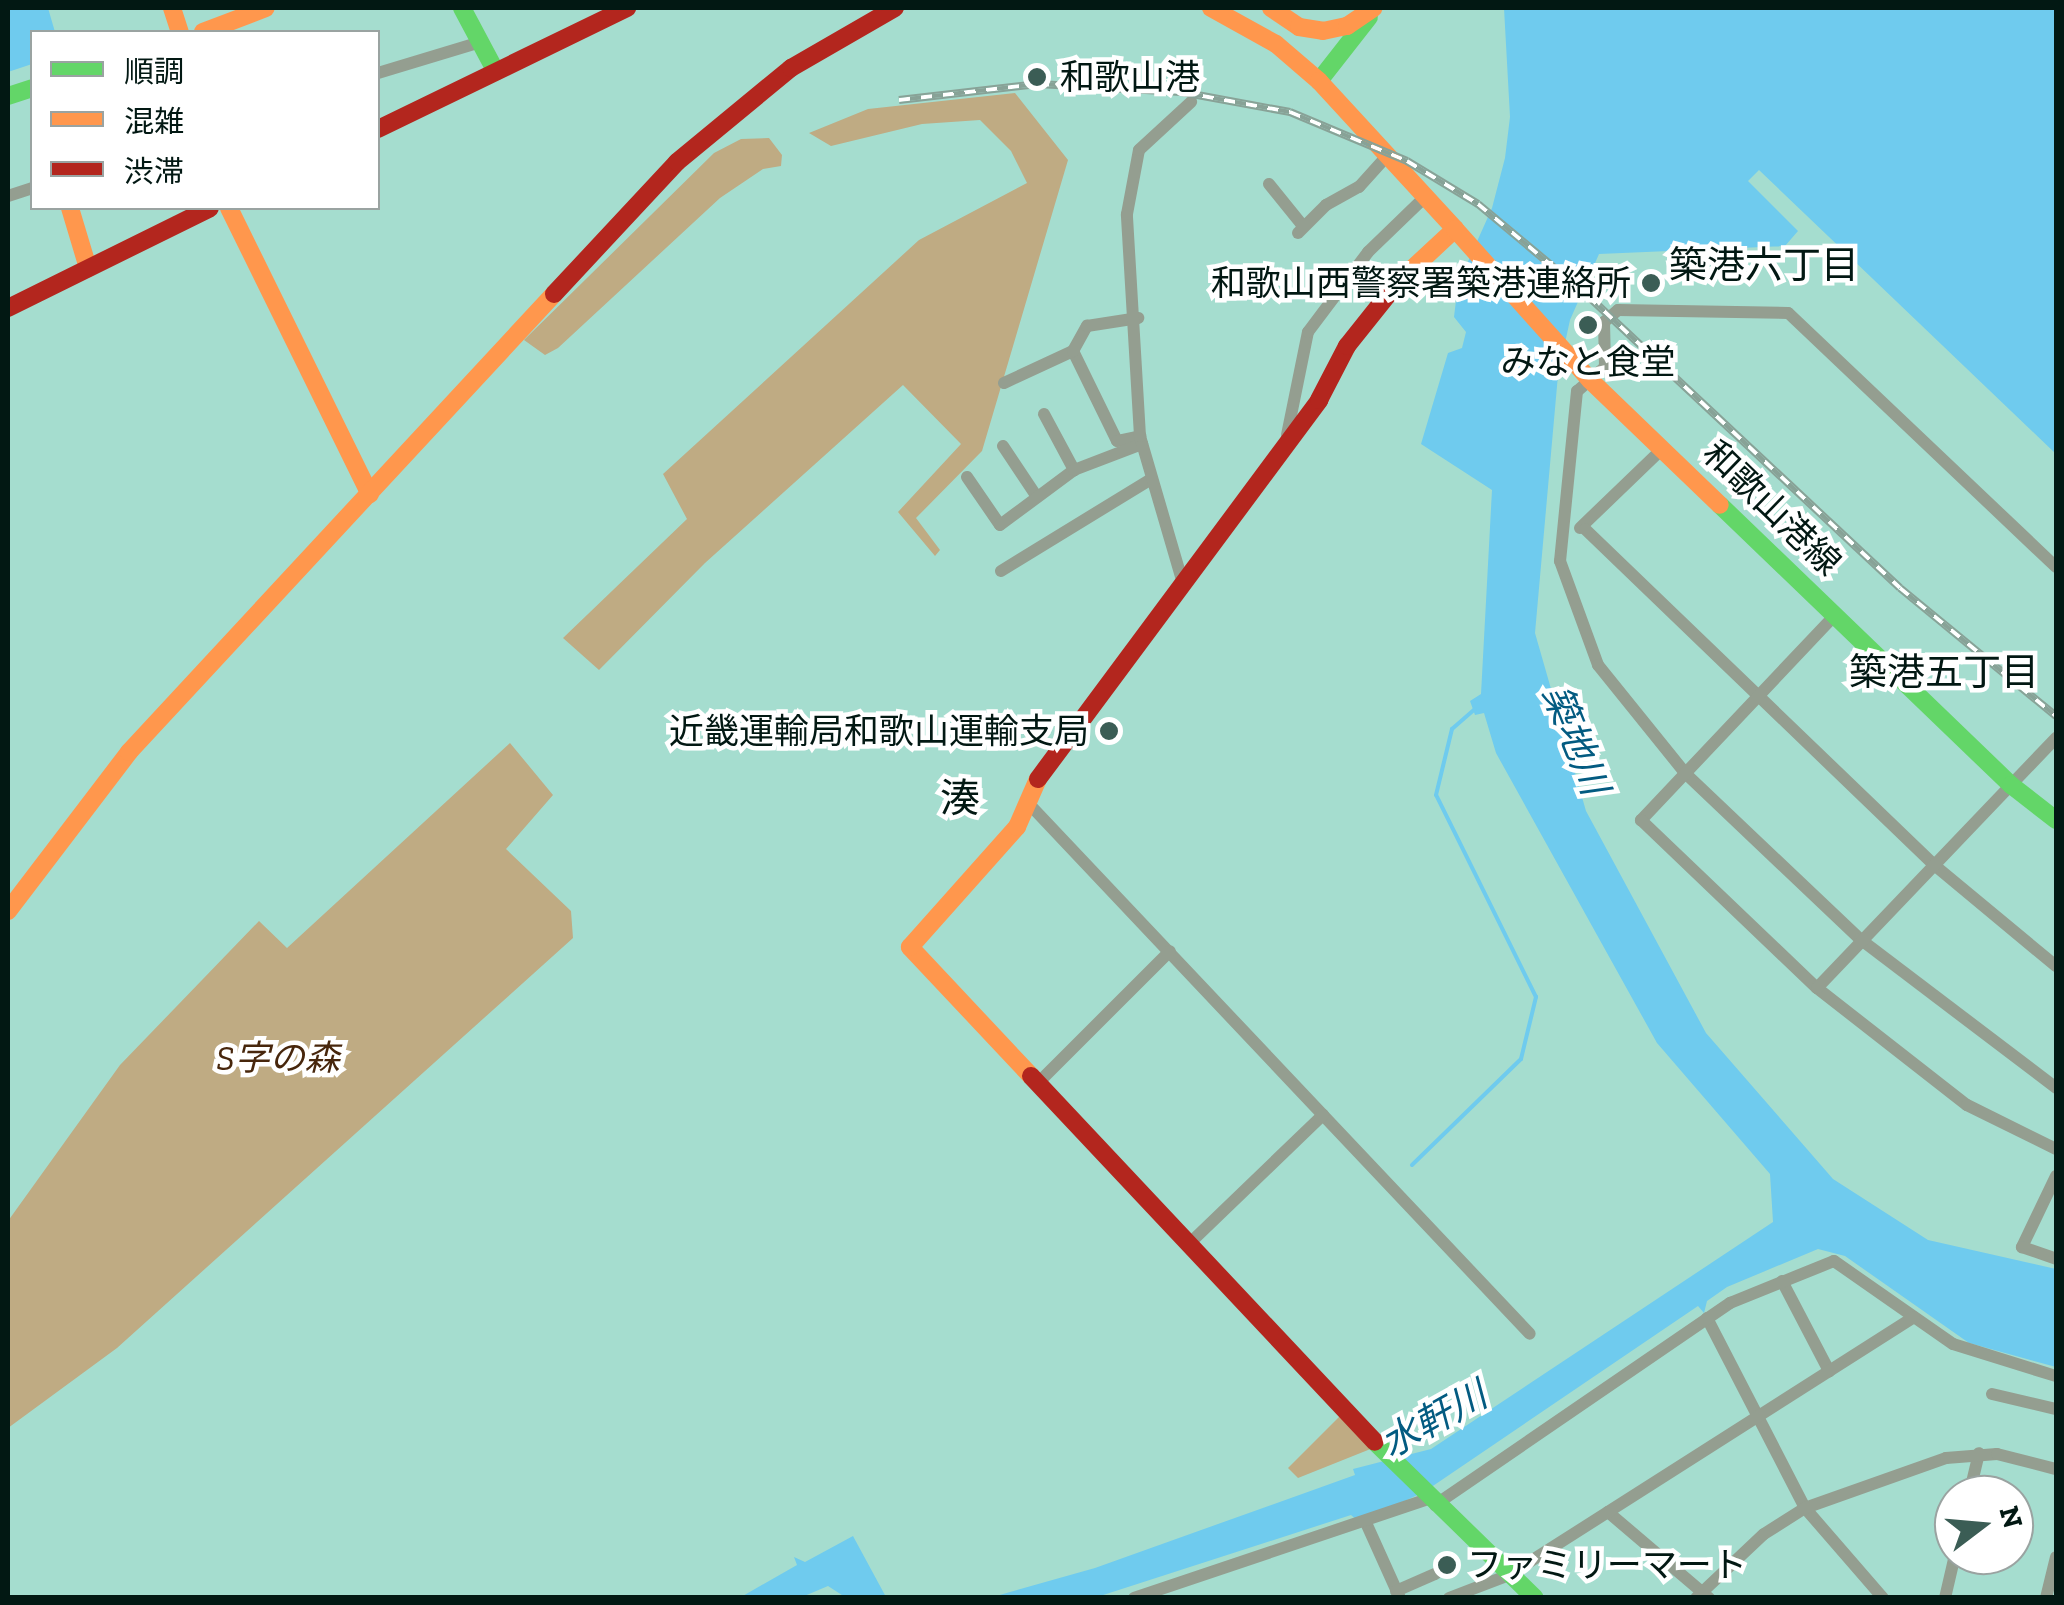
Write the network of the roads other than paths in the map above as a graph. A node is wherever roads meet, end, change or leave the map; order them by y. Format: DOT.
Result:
graph roads {
  1 [pos="266,8"];
  2 [pos="462,8"];
  3 [pos="626,8"];
  4 [pos="895,8"];
  5 [pos="1211,8"];
  6 [pos="1271,8"];
  7 [pos="1374,8"];
  8 [pos="208,30"];
  9 [pos="480,42"];
  10 [pos="380,72"];
  11 [pos="496,72"];
  12 [pos="1319,81"];
  13 [pos="1191,102"];
  14 [pos="380,128"];
  15 [pos="1387,156"];
  16 [pos="1268,184"];
  17 [pos="1425,197"];
  18 [pos="71,210"];
  19 [pos="206,210"];
  20 [pos="230,210"];
  21 [pos="1460,236"];
  22 [pos="88,268"];
  23 [pos="8,308"];
  24 [pos="1138,318"];
  25 [pos="1073,350"];
  26 [pos="1590,380"];
  27 [pos="1004,383"];
  28 [pos="1044,414"];
  29 [pos="1141,440"];
  30 [pos="1003,446"];
  31 [pos="1283,447"];
  32 [pos="1663,448"];
  33 [pos="1074,470"];
  34 [pos="967,478"];
  35 [pos="1152,479"];
  36 [pos="370,494"];
  37 [pos="1038,497"];
  38 [pos="1567,525"];
  39 [pos="1585,529"];
  40 [pos="2056,567"];
  41 [pos="1001,570"];
  42 [pos="1182,580"];
  43 [pos="1836,614"];
  44 [pos="1757,696"];
  45 [pos="2056,738"];
  46 [pos="1685,773"];
  47 [pos="2011,784"];
  48 [pos="1030,806"];
  49 [pos="2056,820"];
  50 [pos="1933,864"];
  51 [pos="8,910"];
  52 [pos="1860,940"];
  53 [pos="1170,951"];
  54 [pos="2056,966"];
  55 [pos="1817,988"];
  56 [pos="1039,1082"];
  57 [pos="2056,1088"];
  58 [pos="1323,1115"];
  59 [pos="2056,1149"];
  60 [pos="2056,1176"];
  61 [pos="1192,1242"];
  62 [pos="2056,1258"];
  63 [pos="1782,1281"];
  64 [pos="1914,1317"];
  65 [pos="1706,1318"];
  66 [pos="1530,1334"];
  67 [pos="1829,1370"];
  68 [pos="2056,1376"];
  69 [pos="1992,1394"];
  70 [pos="2056,1408"];
  71 [pos="1756,1417"];
  72 [pos="1980,1453"];
  73 [pos="2056,1469"];
  74 [pos="1975,1475"];
  75 [pos="1430,1500"];
  76 [pos="1805,1508"];
  77 [pos="1608,1512"];
  78 [pos="1366,1525"];
  79 [pos="2056,1557"];
  80 [pos="1435,1574"];
  81 [pos="1509,1575"];
  82 [pos="1398,1594"];
  83 [pos="1702,1595"];
  84 [pos="1134,1598"];
  85 [pos="1449,1598"];
  86 [pos="1536,1598"];
  87 [pos="1883,1598"];
  88 [pos="2046,1598"];
  1 -- 8 [label="street"];
  2 -- 9 [label="street"];
  3 -- 11 [label="street"];
  4 -- 36 [label="street"];
  5 -- 12 [label="street, 和歌山港線"];
  6 -- 7 [label="street"];
  7 -- 12 [label="street"];
  9 -- 10 [label="street"];
  9 -- 11 [label="street"];
  11 -- 14 [label="street"];
  12 -- 15 [label="street, 和歌山港線"];
  13 -- 24 [label="street"];
  15 -- 16 [label="street"];
  15 -- 17 [label="street, 和歌山港線"];
  17 -- 21 [label="street, 和歌山港線"];
  17 -- 31 [label="street"];
  18 -- 22 [label="street"];
  19 -- 22 [label="street"];
  20 -- 36 [label="street"];
  21 -- 26 [label="street, 和歌山港線"];
  21 -- 31 [label="street"];
  22 -- 23 [label="street"];
  24 -- 25 [label="street"];
  24 -- 29 [label="street"];
  25 -- 27 [label="street"];
  25 -- 29 [label="street"];
  26 -- 32 [label="street, 和歌山港線"];
  26 -- 38 [label="street"];
  26 -- 40 [label="street"];
  28 -- 33 [label="street"];
  29 -- 33 [label="street"];
  29 -- 35 [label="street"];
  30 -- 37 [label="street"];
  31 -- 42 [label="street"];
  32 -- 39 [label="street"];
  32 -- 43 [label="street, 和歌山港線"];
  33 -- 37 [label="street"];
  34 -- 37 [label="street"];
  35 -- 41 [label="street"];
  35 -- 42 [label="street"];
  36 -- 51 [label="street"];
  38 -- 39 [label="street"];
  38 -- 46 [label="street"];
  39 -- 44 [label="street"];
  42 -- 48 [label="street"];
  43 -- 44 [label="street"];
  43 -- 47 [label="street, 和歌山港線"];
  44 -- 46 [label="street"];
  44 -- 50 [label="street"];
  45 -- 47 [label="street"];
  46 -- 52 [label="street"];
  46 -- 55 [label="street"];
  47 -- 49 [label="street, 和歌山港線"];
  47 -- 50 [label="street"];
  48 -- 53 [label="street"];
  48 -- 56 [label="street"];
  50 -- 52 [label="street"];
  50 -- 54 [label="street"];
  52 -- 55 [label="street"];
  52 -- 57 [label="street"];
  53 -- 56 [label="street"];
  53 -- 58 [label="street"];
  55 -- 59 [label="street"];
  56 -- 61 [label="street"];
  58 -- 61 [label="street"];
  58 -- 66 [label="street"];
  60 -- 62 [label="street"];
  61 -- 75 [label="street"];
  63 -- 64 [label="street"];
  63 -- 65 [label="street"];
  63 -- 67 [label="street"];
  64 -- 67 [label="street"];
  64 -- 68 [label="street"];
  65 -- 71 [label="street"];
  65 -- 75 [label="street"];
  67 -- 71 [label="street"];
  69 -- 70 [label="street"];
  71 -- 76 [label="street"];
  71 -- 77 [label="street"];
  72 -- 73 [label="street"];
  72 -- 74 [label="street"];
  72 -- 76 [label="street"];
  75 -- 78 [label="street"];
  75 -- 81 [label="street"];
  76 -- 83 [label="street"];
  76 -- 87 [label="street"];
  77 -- 81 [label="street"];
  77 -- 83 [label="street"];
  78 -- 82 [label="street"];
  78 -- 84 [label="street"];
  79 -- 88 [label="street"];
  80 -- 82 [label="street"];
  81 -- 85 [label="street"];
  81 -- 86 [label="street"];
}
